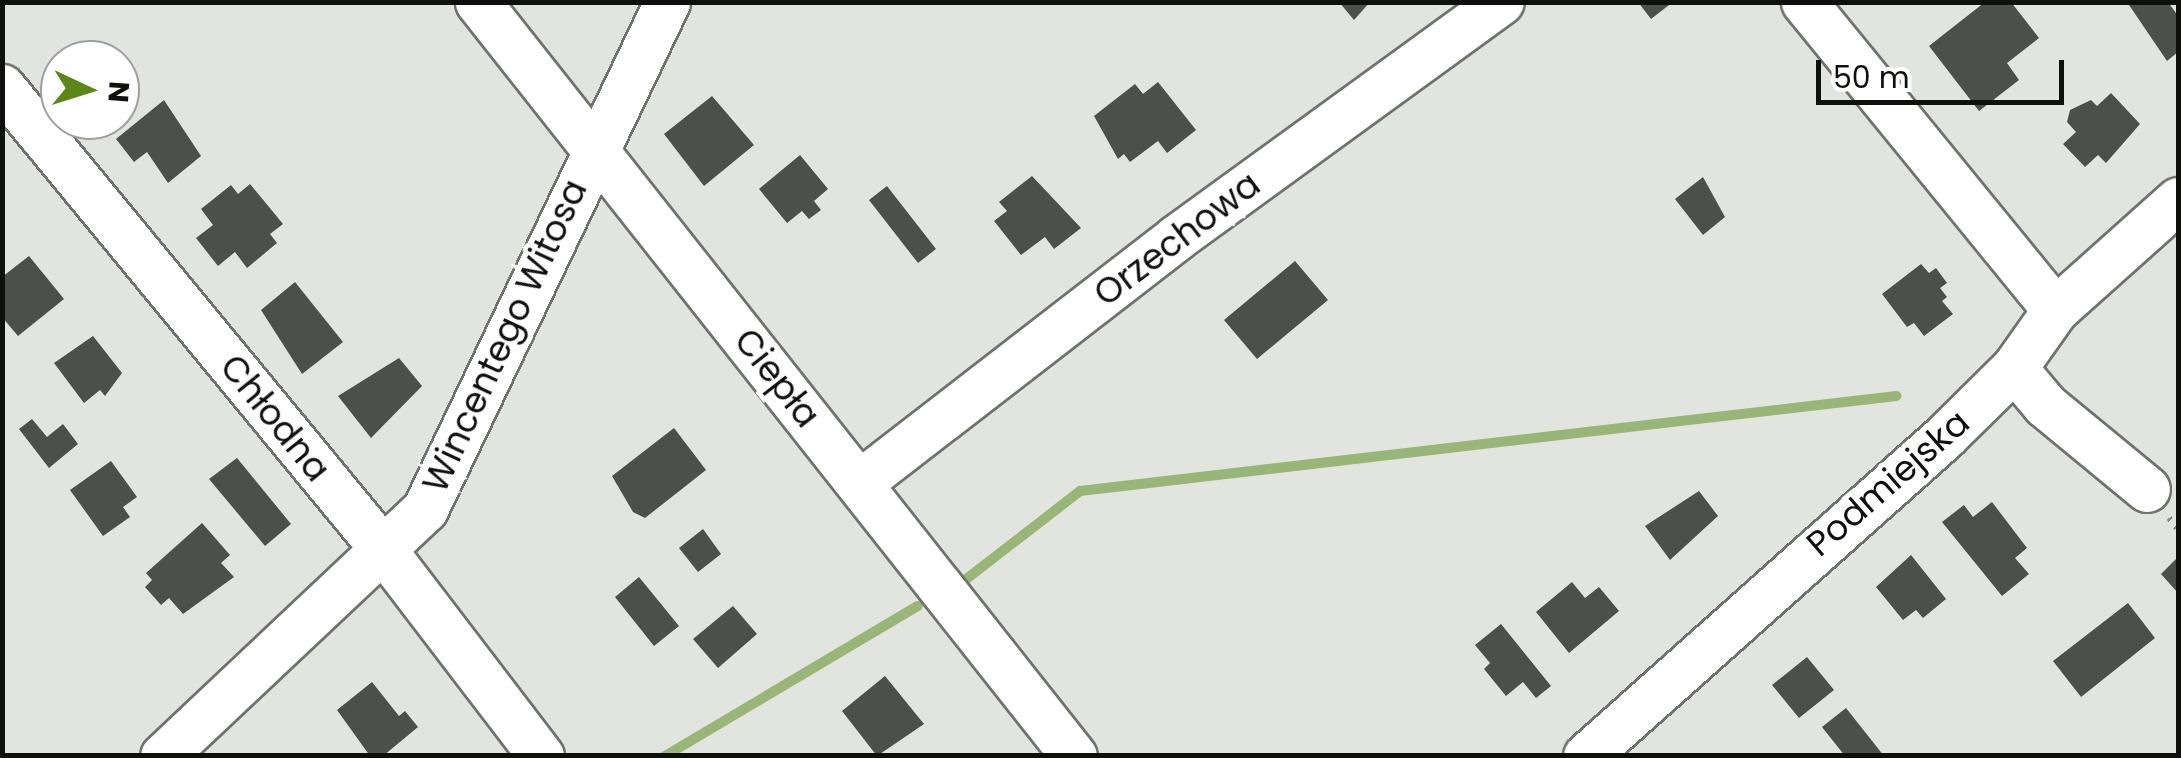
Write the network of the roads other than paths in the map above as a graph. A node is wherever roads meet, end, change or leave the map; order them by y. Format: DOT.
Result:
graph roads {
  1 [pos="478,2"];
  2 [pos="667,2"];
  3 [pos="1501,2"];
  4 [pos="1804,2"];
  5 [pos="2,87"];
  6 [pos="594,146"];
  7 [pos="2178,200"];
  8 [pos="2054,310"];
  9 [pos="2014,368"];
  10 [pos="859,483"];
  11 [pos="2147,490"];
  12 [pos="382,548"];
  13 [pos="163,756"];
  14 [pos="540,756"];
  15 [pos="1074,756"];
  16 [pos="1586,756"];
  1 -- 6 [label="street, Ciepła"];
  2 -- 6 [label="street, Wincentego Witosa"];
  3 -- 10 [label="street, Orzechowa"];
  4 -- 8 [label="street"];
  5 -- 12 [label="street, Chłodna"];
  6 -- 10 [label="street, Ciepła"];
  6 -- 12 [label="street, Wincentego Witosa"];
  7 -- 8 [label="street, Podmiejska"];
  8 -- 9 [label="street, Podmiejska"];
  9 -- 11 [label="street"];
  9 -- 16 [label="street, Podmiejska"];
  10 -- 15 [label="street, Ciepła"];
  12 -- 13 [label="street, Wincentego Witosa"];
  12 -- 14 [label="street, Chłodna"];
}
